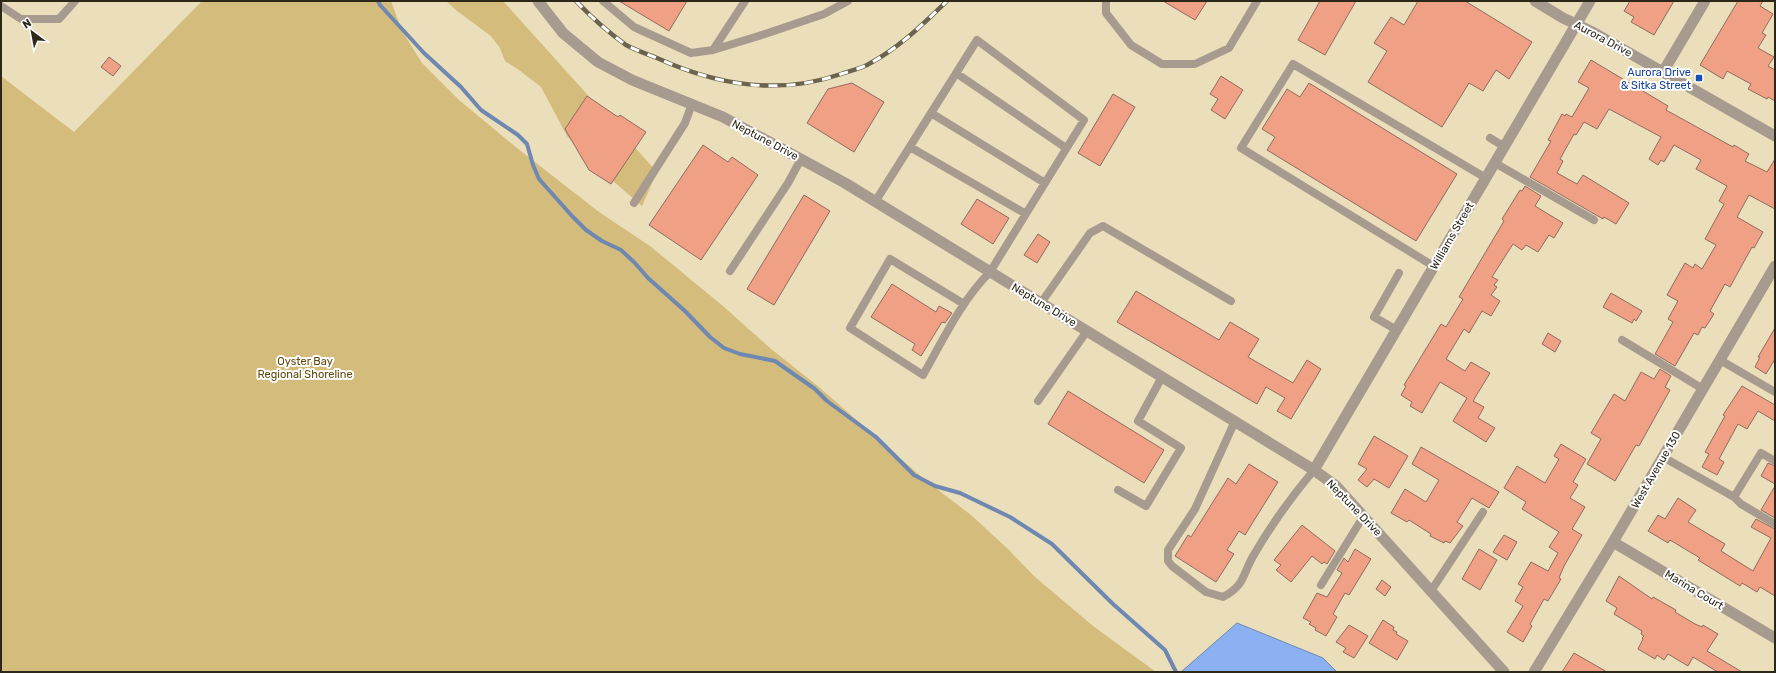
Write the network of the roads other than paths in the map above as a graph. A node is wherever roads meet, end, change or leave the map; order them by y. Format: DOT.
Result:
graph roads {
  1 [pos="75,1"];
  2 [pos="538,1"];
  3 [pos="603,1"];
  4 [pos="744,1"];
  5 [pos="848,1"];
  6 [pos="1106,1"];
  7 [pos="1257,1"];
  8 [pos="1535,1"];
  9 [pos="1590,1"];
  10 [pos="1705,1"];
  11 [pos="1,6"];
  12 [pos="1576,24"];
  13 [pos="713,50"];
  14 [pos="1663,72"];
  15 [pos="956,73"];
  16 [pos="692,104"];
  17 [pos="931,112"];
  18 [pos="1775,136"];
  19 [pos="1490,138"];
  20 [pos="910,147"];
  21 [pos="1505,147"];
  22 [pos="1066,148"];
  23 [pos="801,159"];
  24 [pos="1495,163"];
  25 [pos="1486,178"];
  26 [pos="1045,183"];
  27 [pos="875,202"];
  28 [pos="634,203"];
  29 [pos="1026,214"];
  30 [pos="1594,220"];
  31 [pos="1775,266"];
  32 [pos="1435,267"];
  33 [pos="730,271"];
  34 [pos="990,272"];
  35 [pos="1399,273"];
  36 [pos="1231,301"];
  37 [pos="1041,303"];
  38 [pos="964,304"];
  39 [pos="1397,330"];
  40 [pos="1087,331"];
  41 [pos="1622,340"];
  42 [pos="1720,360"];
  43 [pos="1162,377"];
  44 [pos="1703,389"];
  45 [pos="1775,392"];
  46 [pos="1038,401"];
  47 [pos="1235,421"];
  48 [pos="1664,457"];
  49 [pos="1775,461"];
  50 [pos="1314,470"];
  51 [pos="1118,490"];
  52 [pos="1734,496"];
  53 [pos="1484,512"];
  54 [pos="1363,517"];
  55 [pos="1775,524"];
  56 [pos="1613,542"];
  57 [pos="1321,584"];
  58 [pos="1431,591"];
  59 [pos="1775,638"];
  60 [pos="1504,672"];
  61 [pos="1534,672"];
  1 -- 11 [label="lane"];
  2 -- 16 [label="street, Neptune Drive"];
  3 -- 13 [label="lane"];
  4 -- 13 [label="lane"];
  5 -- 13 [label="lane"];
  6 -- 7 [label="lane"];
  8 -- 12 [label="street, Aurora Drive"];
  9 -- 12 [label="street, Williams Street"];
  10 -- 14 [label="street"];
  12 -- 14 [label="street, Aurora Drive"];
  12 -- 21 [label="street, Williams Street"];
  14 -- 18 [label="street, Aurora Drive"];
  15 -- 17 [label="lane"];
  15 -- 22 [label="lane"];
  15 -- 22 [label="lane"];
  16 -- 23 [label="street, Neptune Drive"];
  16 -- 28 [label="lane"];
  17 -- 20 [label="lane"];
  17 -- 26 [label="lane"];
  19 -- 21 [label="lane"];
  20 -- 27 [label="lane"];
  20 -- 29 [label="lane"];
  21 -- 24 [label="street, Williams Street"];
  22 -- 26 [label="lane"];
  23 -- 27 [label="street, Neptune Drive"];
  23 -- 33 [label="lane"];
  24 -- 25 [label="street, Williams Street"];
  24 -- 30 [label="lane"];
  25 -- 32 [label="street, Williams Street"];
  25 -- 32 [label="lane"];
  26 -- 29 [label="lane"];
  27 -- 34 [label="street, Neptune Drive"];
  29 -- 34 [label="lane"];
  31 -- 42 [label="street, West Avenue 130"];
  32 -- 39 [label="street, Williams Street"];
  34 -- 37 [label="street, Neptune Drive"];
  34 -- 38 [label="lane"];
  35 -- 39 [label="lane"];
  36 -- 37 [label="lane"];
  37 -- 40 [label="street, Neptune Drive"];
  38 -- 38 [label="lane"];
  39 -- 50 [label="street, Williams Street"];
  40 -- 43 [label="street, Neptune Drive"];
  40 -- 46 [label="lane"];
  41 -- 44 [label="lane"];
  42 -- 44 [label="street, West Avenue 130"];
  42 -- 45 [label="lane"];
  43 -- 47 [label="street, Neptune Drive"];
  43 -- 51 [label="lane"];
  44 -- 48 [label="street, West Avenue 130"];
  47 -- 50 [label="street, Neptune Drive"];
  47 -- 50 [label="lane"];
  48 -- 52 [label="lane"];
  48 -- 56 [label="street, West Avenue 130"];
  49 -- 52 [label="lane"];
  50 -- 54 [label="street, Neptune Drive"];
  52 -- 55 [label="lane"];
  53 -- 58 [label="lane"];
  54 -- 57 [label="lane"];
  54 -- 58 [label="street, Neptune Drive"];
  56 -- 59 [label="street, Marina Court"];
  56 -- 61 [label="street, West Avenue 130"];
  58 -- 60 [label="street, Neptune Drive"];
}
